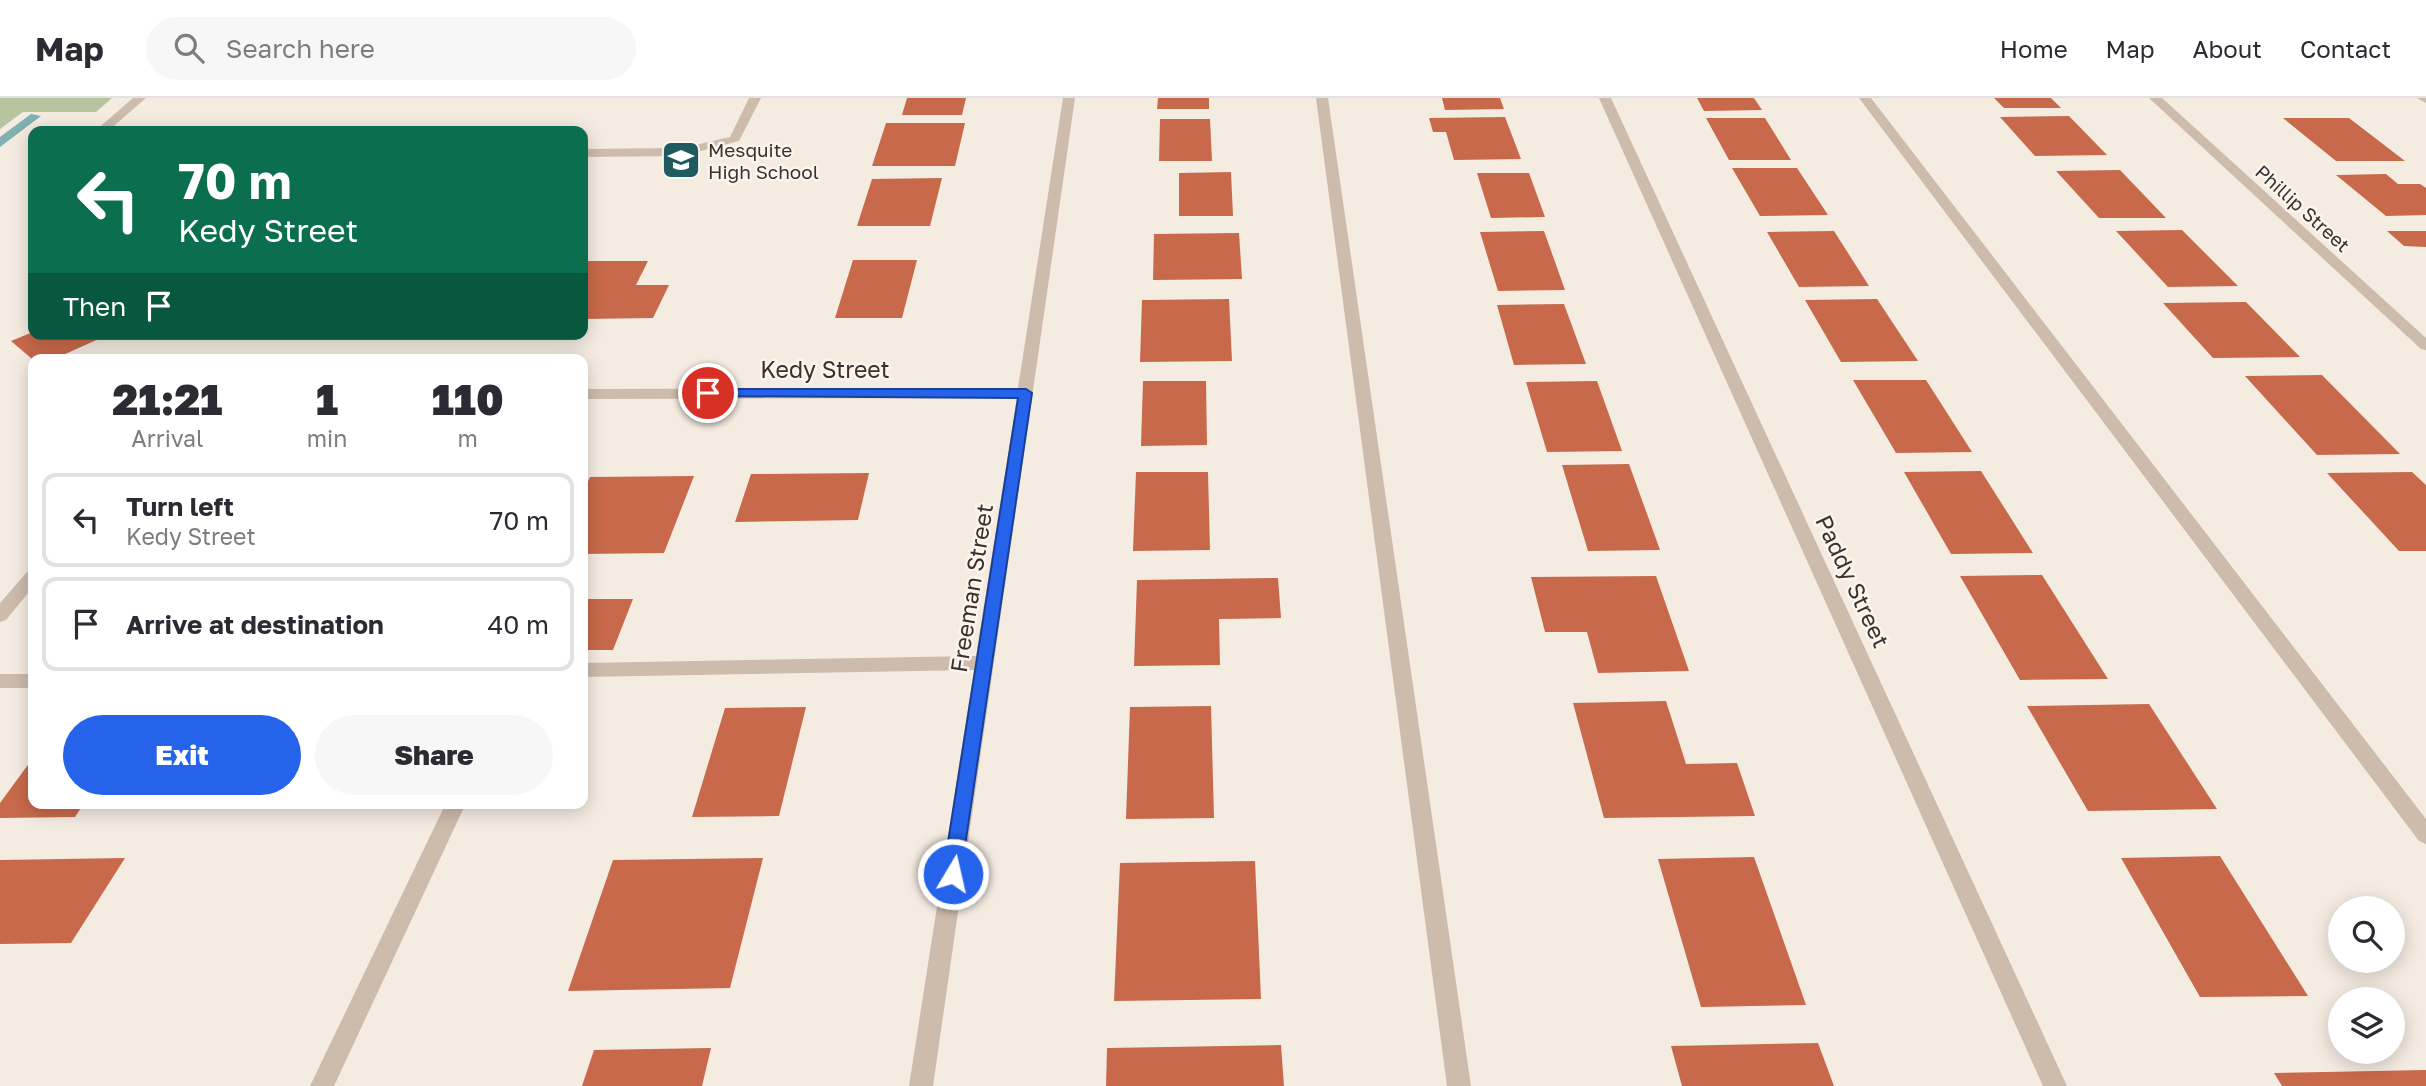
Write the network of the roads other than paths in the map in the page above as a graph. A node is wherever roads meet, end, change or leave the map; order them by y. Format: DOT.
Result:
graph roads {
  1 [pos="140,98"];
  2 [pos="755,98"];
  3 [pos="1069,98"];
  4 [pos="1322,98"];
  5 [pos="1605,98"];
  6 [pos="1866,98"];
  7 [pos="2155,98"];
  8 [pos="107,126"];
  9 [pos="588,153"];
  10 [pos="2426,346"];
  11 [pos="1026,393"];
  12 [pos="588,394"];
  13 [pos="28,582"];
  14 [pos="0,615"];
  15 [pos="985,663"];
  16 [pos="588,670"];
  17 [pos="0,681"];
  18 [pos="28,681"];
  19 [pos="453,809"];
  20 [pos="2426,835"];
  21 [pos="322,1086"];
  22 [pos="921,1086"];
  23 [pos="1459,1086"];
  24 [pos="2055,1086"];
  1 -- 8 [label="street"];
  2 -- 9 [label="street"];
  3 -- 11 [label="street, Freeman Street"];
  4 -- 23 [label="street"];
  5 -- 24 [label="street, Paddy Street"];
  6 -- 20 [label="street"];
  7 -- 10 [label="street, Phillip Street"];
  11 -- 12 [label="street, Kedy Street"];
  11 -- 15 [label="street, Freeman Street"];
  13 -- 14 [label="street"];
  15 -- 16 [label="street"];
  15 -- 22 [label="street, Freeman Street"];
  17 -- 18 [label="street"];
  19 -- 21 [label="street"];
}
